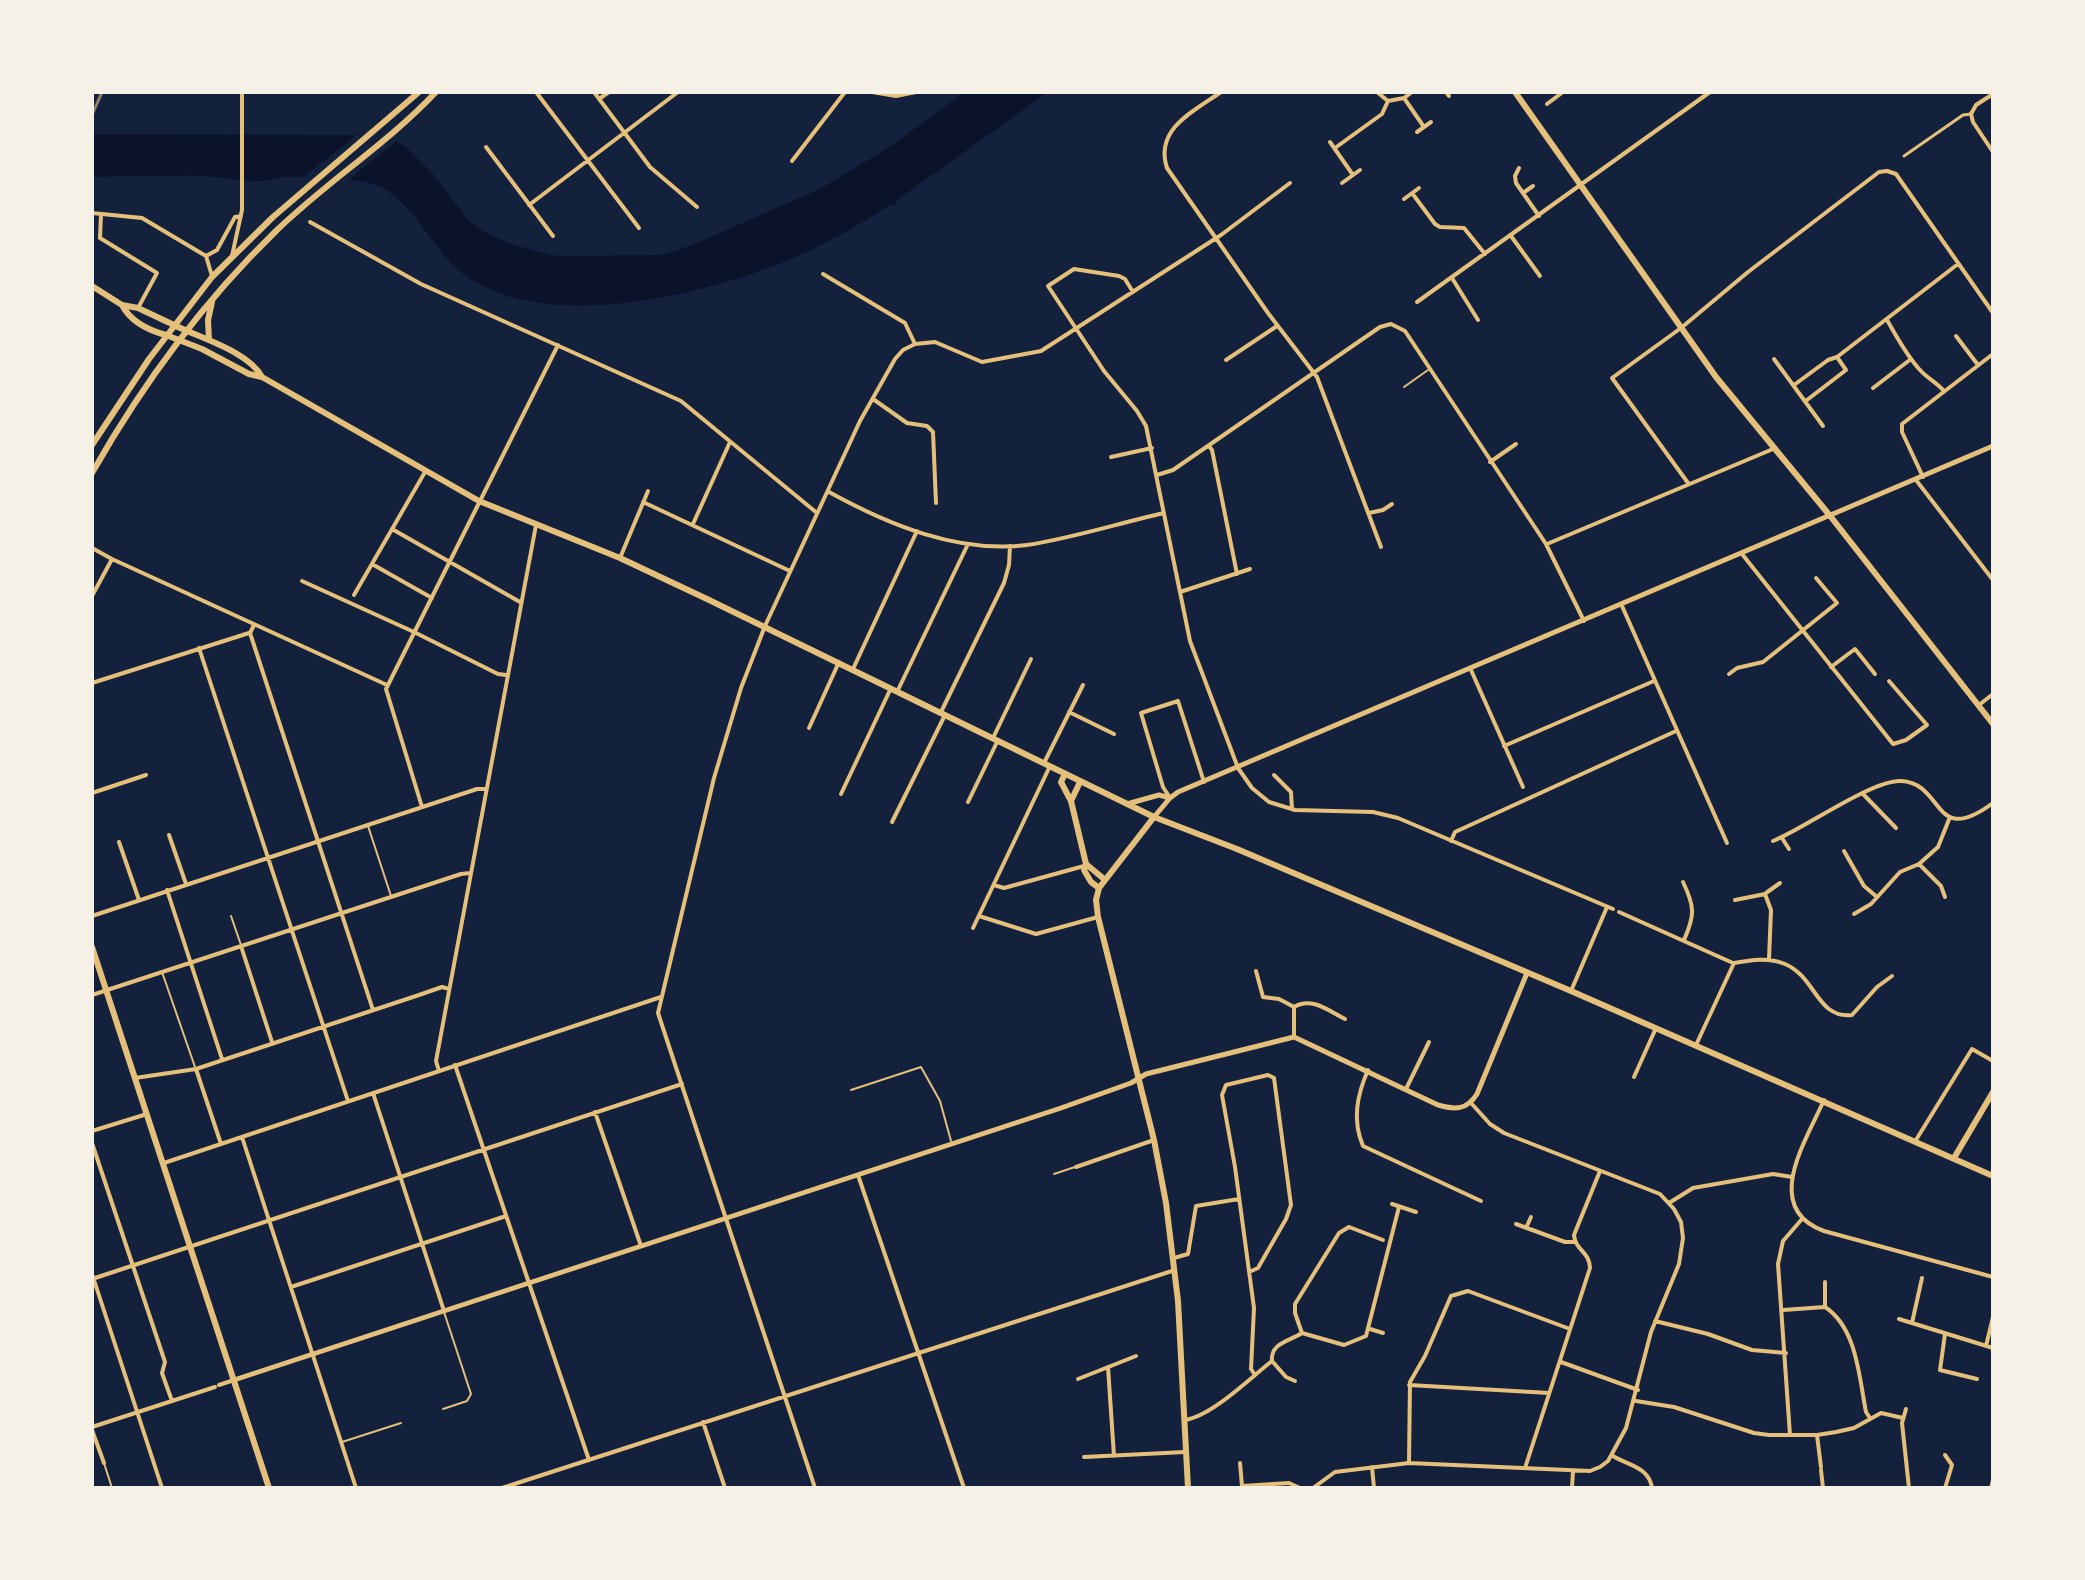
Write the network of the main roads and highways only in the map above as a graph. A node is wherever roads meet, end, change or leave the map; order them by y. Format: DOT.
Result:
graph roads {
  1 [pos="419,92"];
  2 [pos="436,92"];
  3 [pos="1515,92"];
  4 [pos="92,286"];
  5 [pos="212,302"];
  6 [pos="122,305"];
  7 [pos="174,325"];
  8 [pos="187,331"];
  9 [pos="166,335"];
  10 [pos="209,340"];
  11 [pos="180,341"];
  12 [pos="262,377"];
  13 [pos="92,445"];
  14 [pos="92,473"];
  15 [pos="1993,724"];
  16 [pos="1065,774"];
  17 [pos="1080,782"];
  18 [pos="1071,801"];
  19 [pos="1154,817"];
  20 [pos="1086,864"];
  21 [pos="1104,879"];
  22 [pos="1099,888"];
  23 [pos="92,947"];
  24 [pos="1993,1092"];
  25 [pos="1954,1158"];
  26 [pos="1993,1176"];
  27 [pos="269,1488"];
  28 [pos="1188,1488"];
  1 -- 7 [label="main road"];
  2 -- 5 [label="main road"];
  3 -- 15 [label="main road"];
  4 -- 6 [label="main road"];
  5 -- 8 [label="main road"];
  5 -- 10 [label="main road"];
  6 -- 7 [label="main road"];
  6 -- 9 [label="main road"];
  7 -- 8 [label="main road"];
  7 -- 9 [label="main road"];
  8 -- 10 [label="main road"];
  8 -- 11 [label="main road"];
  9 -- 11 [label="main road"];
  9 -- 13 [label="main road"];
  10 -- 12 [label="main road"];
  11 -- 12 [label="main road"];
  11 -- 14 [label="main road"];
  12 -- 16 [label="main road"];
  16 -- 17 [label="main road"];
  16 -- 18 [label="main road"];
  17 -- 18 [label="main road"];
  17 -- 19 [label="main road"];
  18 -- 20 [label="main road"];
  19 -- 21 [label="main road"];
  19 -- 25 [label="main road"];
  20 -- 21 [label="main road"];
  20 -- 22 [label="main road"];
  21 -- 22 [label="main road"];
  22 -- 28 [label="main road"];
  23 -- 27 [label="main road"];
  24 -- 25 [label="main road"];
  25 -- 26 [label="main road"];
}
